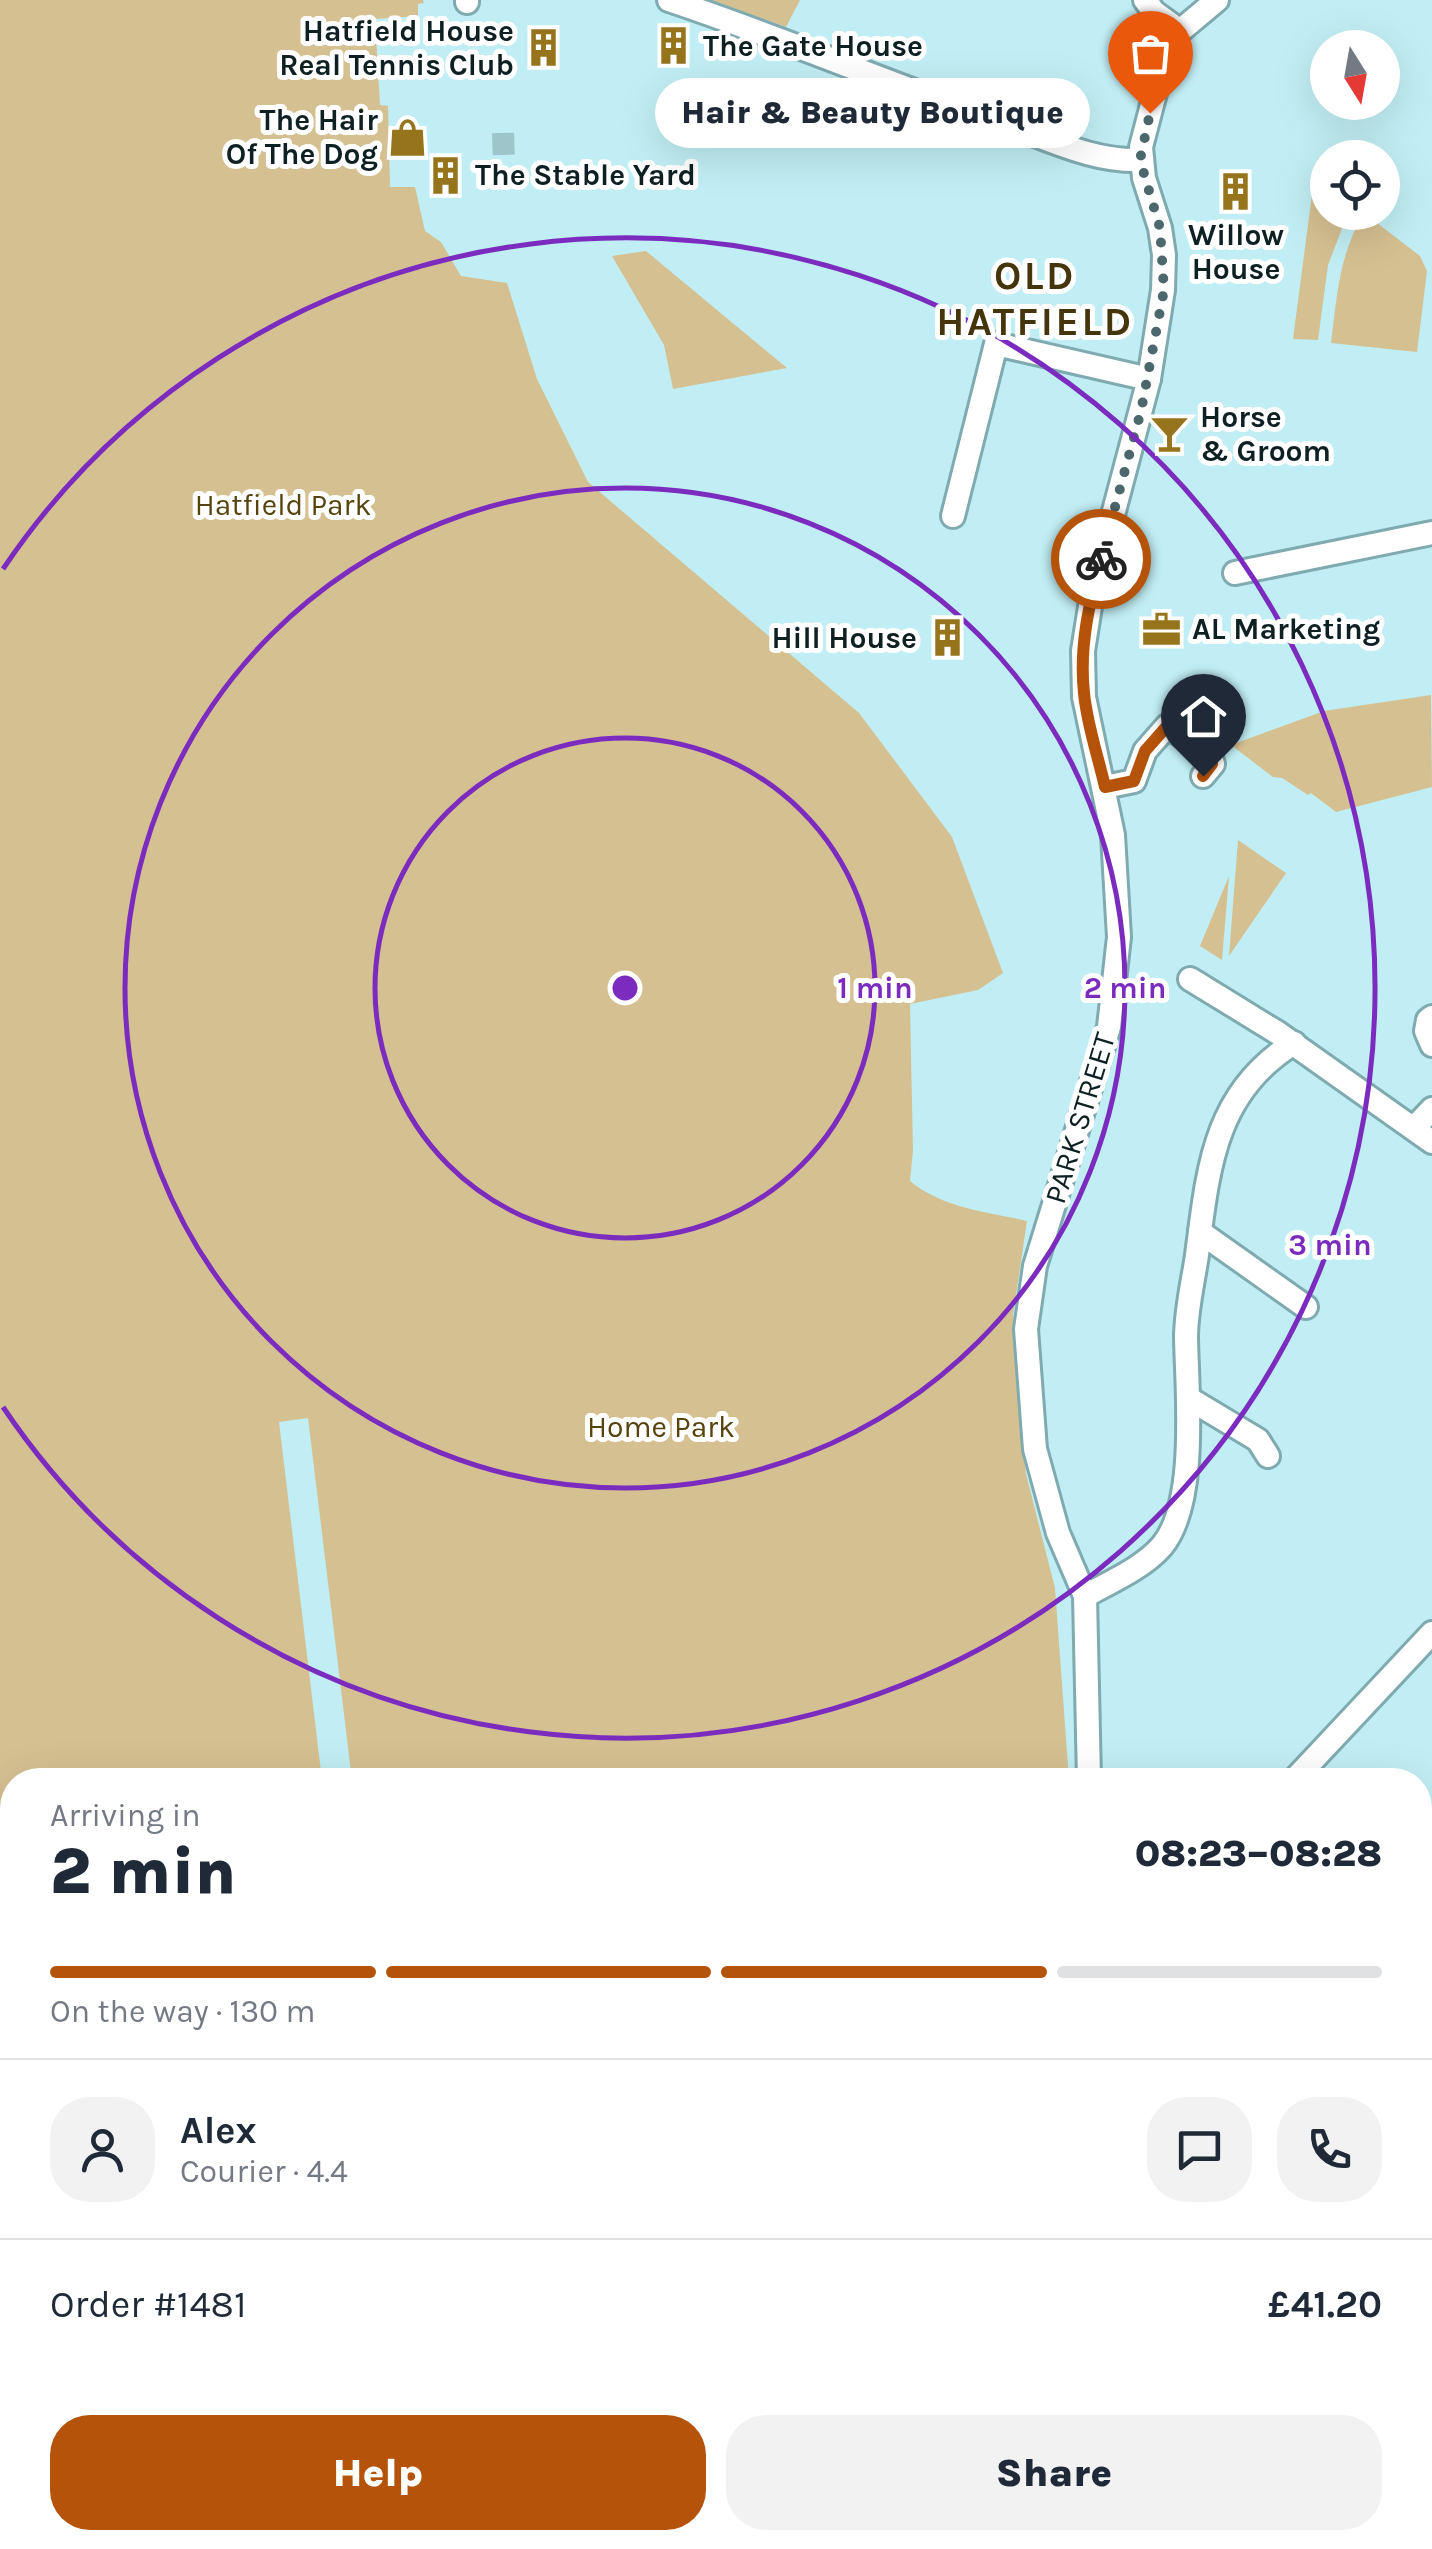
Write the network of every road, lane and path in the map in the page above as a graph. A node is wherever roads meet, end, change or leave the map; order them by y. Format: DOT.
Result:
graph roads {
  1 [pos="669,0"];
  2 [pos="1145,0"];
  3 [pos="1217,0"];
  4 [pos="1180,31"];
  5 [pos="1140,160"];
  6 [pos="1148,378"];
  7 [pos="953,516"];
  8 [pos="1432,533"];
  9 [pos="1235,573"];
  10 [pos="1203,776"];
  11 [pos="1105,787"];
  12 [pos="1190,979"];
  13 [pos="1432,1017"];
  14 [pos="1294,1044"];
  15 [pos="1432,1044"];
  16 [pos="1432,1109"];
  17 [pos="1423,1135"];
  18 [pos="1200,1232"];
  19 [pos="1306,1307"];
  20 [pos="1188,1398"];
  21 [pos="1268,1456"];
  22 [pos="1086,1596"];
  23 [pos="1432,1633"];
  24 [pos="1089,1768"];
  25 [pos="1305,1768"];
  1 -- 5 [label="street"];
  2 -- 4 [label="street"];
  3 -- 4 [label="street"];
  4 -- 5 [label="street"];
  5 -- 6 [label="street, PARK STREET"];
  6 -- 7 [label="street"];
  6 -- 11 [label="street, PARK STREET"];
  8 -- 9 [label="street"];
  10 -- 11 [label="street"];
  11 -- 22 [label="street, PARK STREET"];
  12 -- 14 [label="street"];
  13 -- 15 [label="street"];
  14 -- 17 [label="street"];
  14 -- 18 [label="street"];
  16 -- 17 [label="street"];
  18 -- 19 [label="street"];
  18 -- 20 [label="street"];
  20 -- 21 [label="street"];
  20 -- 22 [label="street"];
  22 -- 24 [label="street, PARK STREET"];
  23 -- 25 [label="street"];
}
